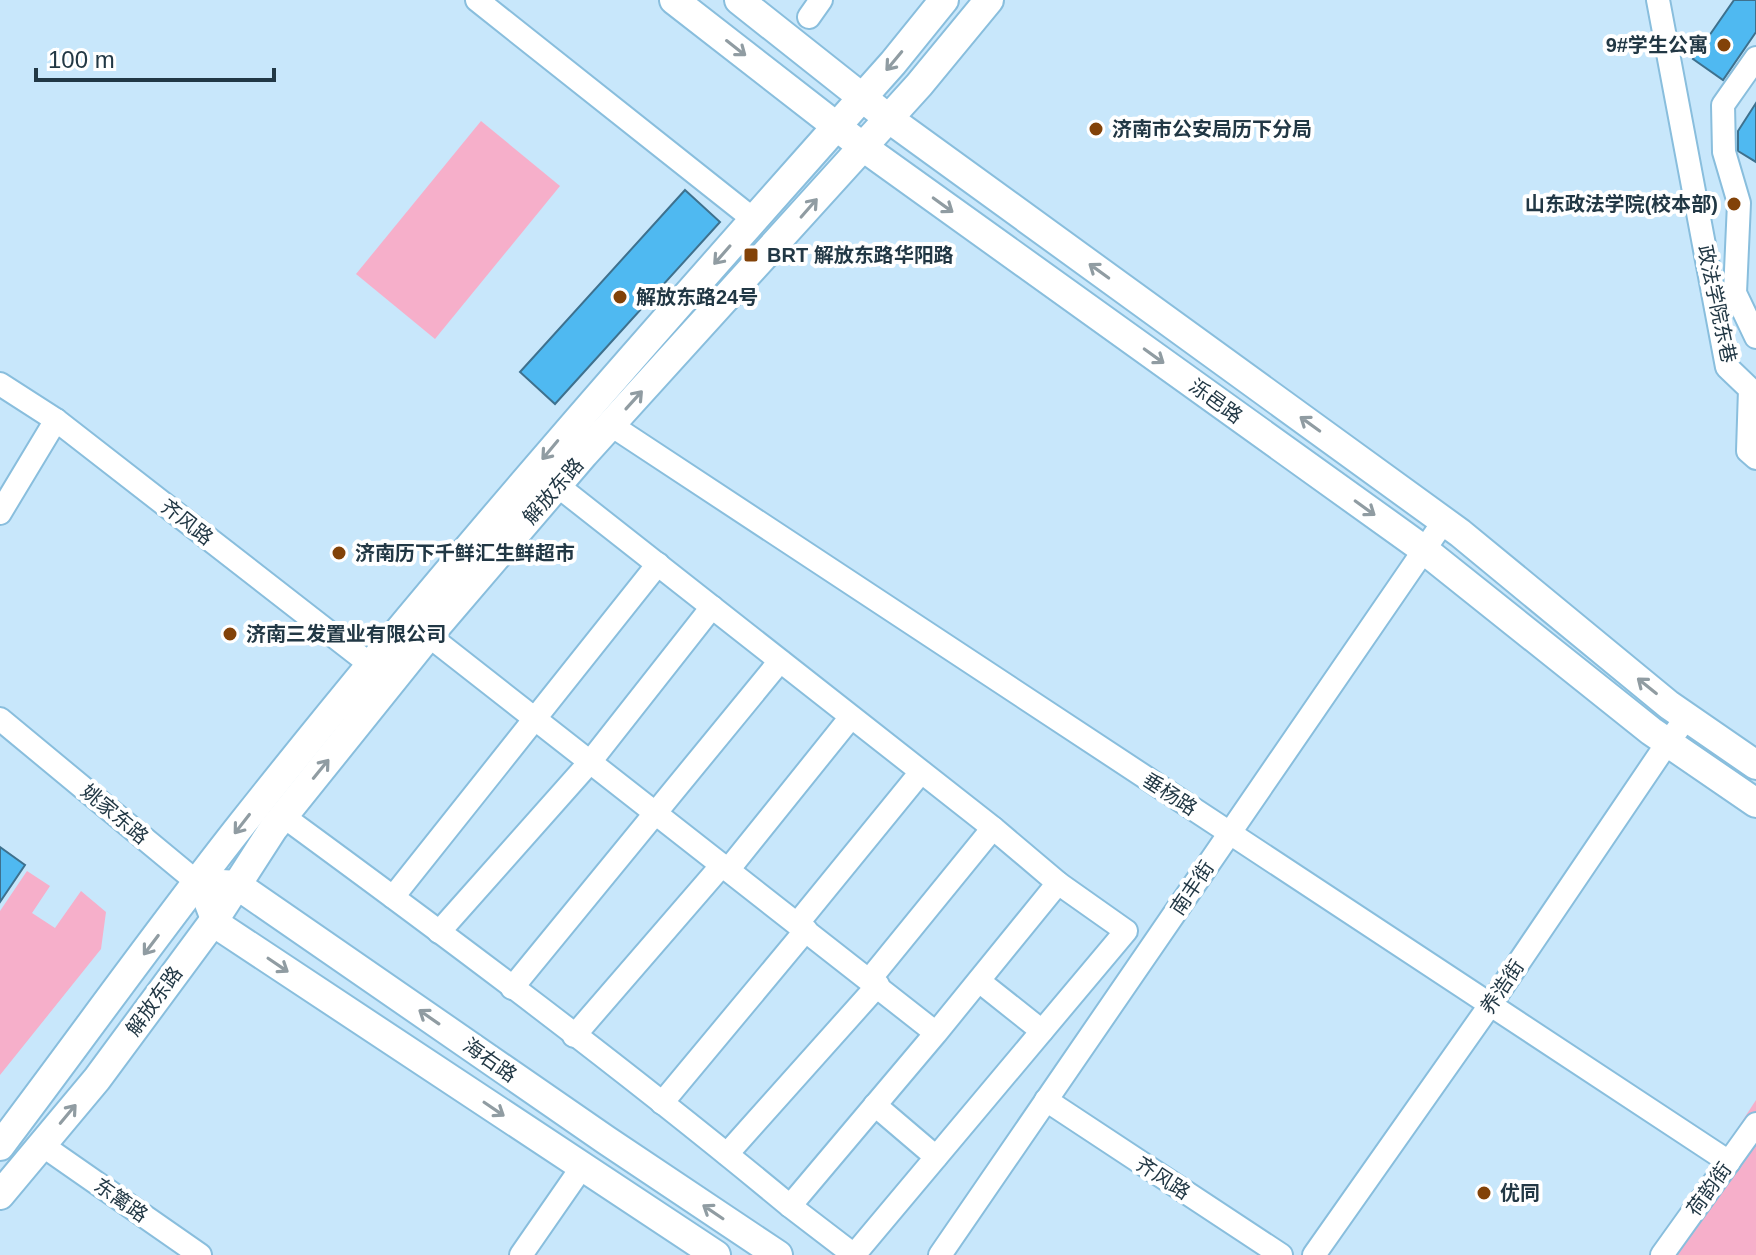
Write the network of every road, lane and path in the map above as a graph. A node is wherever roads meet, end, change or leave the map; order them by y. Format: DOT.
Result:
graph roads {
  1 [pos="477,0"];
  2 [pos="674,0"];
  3 [pos="739,0"];
  4 [pos="944,0"];
  5 [pos="989,0"];
  6 [pos="1658,0"];
  7 [pos="1756,58"];
  8 [pos="863,96"];
  9 [pos="888,118"];
  10 [pos="836,126"];
  11 [pos="863,147"];
  12 [pos="753,219"];
  13 [pos="1756,337"];
  14 [pos="0,384"];
  15 [pos="1753,385"];
  16 [pos="56,420"];
  17 [pos="611,425"];
  18 [pos="1756,458"];
  19 [pos="558,486"];
  20 [pos="0,513"];
  21 [pos="1444,521"];
  22 [pos="1423,549"];
  23 [pos="658,564"];
  24 [pos="712,607"];
  25 [pos="428,635"];
  26 [pos="780,661"];
  27 [pos="371,665"];
  28 [pos="851,717"];
  29 [pos="1687,717"];
  30 [pos="0,719"];
  31 [pos="535,719"];
  32 [pos="1668,742"];
  33 [pos="590,762"];
  34 [pos="1756,765"];
  35 [pos="921,772"];
  36 [pos="1756,803"];
  37 [pos="656,813"];
  38 [pos="283,816"];
  39 [pos="993,828"];
  40 [pos="1229,833"];
  41 [pos="725,867"];
  42 [pos="198,883"];
  43 [pos="1058,883"];
  44 [pos="237,885"];
  45 [pos="393,897"];
  46 [pos="213,922"];
  47 [pos="801,927"];
  48 [pos="439,932"];
  49 [pos="979,981"];
  50 [pos="874,982"];
  51 [pos="512,988"];
  52 [pos="1490,1005"];
  53 [pos="1042,1031"];
  54 [pos="936,1033"];
  55 [pos="574,1036"];
  56 [pos="1046,1100"];
  57 [pos="662,1103"];
  58 [pos="875,1105"];
  59 [pos="1756,1124"];
  60 [pos="42,1145"];
  61 [pos="0,1146"];
  62 [pos="727,1154"];
  63 [pos="936,1157"];
  64 [pos="1729,1162"];
  65 [pos="582,1167"];
  66 [pos="0,1195"];
  67 [pos="790,1206"];
  68 [pos="200,1255"];
  69 [pos="521,1255"];
  70 [pos="716,1255"];
  71 [pos="778,1255"];
  72 [pos="940,1255"];
  73 [pos="1281,1255"];
  74 [pos="1314,1255"];
  75 [pos="1662,1255"];
  1 -- 12 [label="street"];
  2 -- 10 [label="main road, 泺邑路, one-way"];
  3 -- 8 [label="main road, 泺邑路"];
  4 -- 8 [label="main road, 解放东路, one-way"];
  5 -- 9 [label="main road, 解放东路"];
  6 -- 15 [label="street, 政法学院东巷"];
  7 -- 13 [label="street"];
  8 -- 9 [label="main road, 泺邑路"];
  8 -- 10 [label="main road, 解放东路"];
  9 -- 11 [label="main road, 解放东路"];
  21 -- 9 [label="main road, 泺邑路, one-way"];
  10 -- 11 [label="main road, 泺邑路"];
  10 -- 12 [label="main road, 解放东路"];
  17 -- 11 [label="main road, 解放东路, one-way"];
  11 -- 22 [label="main road, 泺邑路, one-way"];
  12 -- 27 [label="main road, 解放东路, one-way"];
  14 -- 16 [label="street, 齐风路"];
  15 -- 18 [label="street, 政法学院东巷"];
  16 -- 20 [label="street"];
  16 -- 27 [label="street, 齐风路"];
  17 -- 19 [label="main road, 解放东路"];
  17 -- 40 [label="street, 垂杨路"];
  19 -- 23 [label="street"];
  19 -- 25 [label="main road, 解放东路"];
  21 -- 22 [label="street, 南丰街"];
  29 -- 21 [label="main road, 泺邑路, one-way"];
  22 -- 32 [label="main road, 泺邑路"];
  22 -- 40 [label="street, 南丰街"];
  23 -- 24 [label="street"];
  23 -- 31 [label="street"];
  24 -- 26 [label="street"];
  24 -- 33 [label="street"];
  25 -- 31 [label="street"];
  38 -- 25 [label="main road, 解放东路, one-way"];
  26 -- 28 [label="street"];
  26 -- 37 [label="street"];
  27 -- 42 [label="main road, 解放东路, one-way"];
  28 -- 35 [label="street"];
  28 -- 41 [label="street"];
  29 -- 32 [label="street, 养浩街"];
  29 -- 34 [label="main road, 泺邑路"];
  30 -- 42 [label="street, 姚家东路"];
  31 -- 33 [label="street"];
  31 -- 45 [label="street"];
  32 -- 36 [label="main road, 泺邑路"];
  32 -- 52 [label="street, 养浩街"];
  33 -- 37 [label="street"];
  33 -- 48 [label="street"];
  35 -- 39 [label="street"];
  35 -- 47 [label="street"];
  37 -- 41 [label="street"];
  37 -- 51 [label="street"];
  38 -- 44 [label="main road, 解放东路"];
  38 -- 45 [label="street"];
  39 -- 43 [label="street"];
  39 -- 50 [label="street"];
  40 -- 52 [label="street, 垂杨路"];
  40 -- 56 [label="street, 南丰街"];
  41 -- 47 [label="street"];
  41 -- 55 [label="street"];
  42 -- 44 [label="main road"];
  42 -- 46 [label="street, 姚家东路"];
  42 -- 61 [label="main road, 解放东路, one-way"];
  43 -- 49 [label="street"];
  43 -- 53 [label="street"];
  44 -- 46 [label="main road, 解放东路"];
  71 -- 44 [label="main road, 海右路, one-way"];
  45 -- 48 [label="street"];
  60 -- 46 [label="main road, 解放东路, one-way"];
  46 -- 65 [label="main road, 海右路, one-way"];
  47 -- 50 [label="street"];
  47 -- 57 [label="street"];
  48 -- 51 [label="street"];
  49 -- 53 [label="street"];
  49 -- 54 [label="street"];
  50 -- 54 [label="street"];
  50 -- 62 [label="street"];
  51 -- 55 [label="street"];
  52 -- 64 [label="street, 垂杨路"];
  52 -- 74 [label="street, 养浩街"];
  53 -- 63 [label="street"];
  54 -- 58 [label="street"];
  55 -- 57 [label="street"];
  56 -- 72 [label="street, 南丰街"];
  56 -- 73 [label="street, 齐风路"];
  57 -- 62 [label="street"];
  58 -- 63 [label="street"];
  58 -- 67 [label="street"];
  59 -- 64 [label="street, 荷韵街"];
  60 -- 66 [label="main road, 解放东路"];
  60 -- 68 [label="street, 东篱路"];
  62 -- 67 [label="street"];
  63 -- 67 [label="street"];
  64 -- 75 [label="street, 荷韵街"];
  65 -- 69 [label="street"];
  65 -- 70 [label="main road, 海右路"];
}
